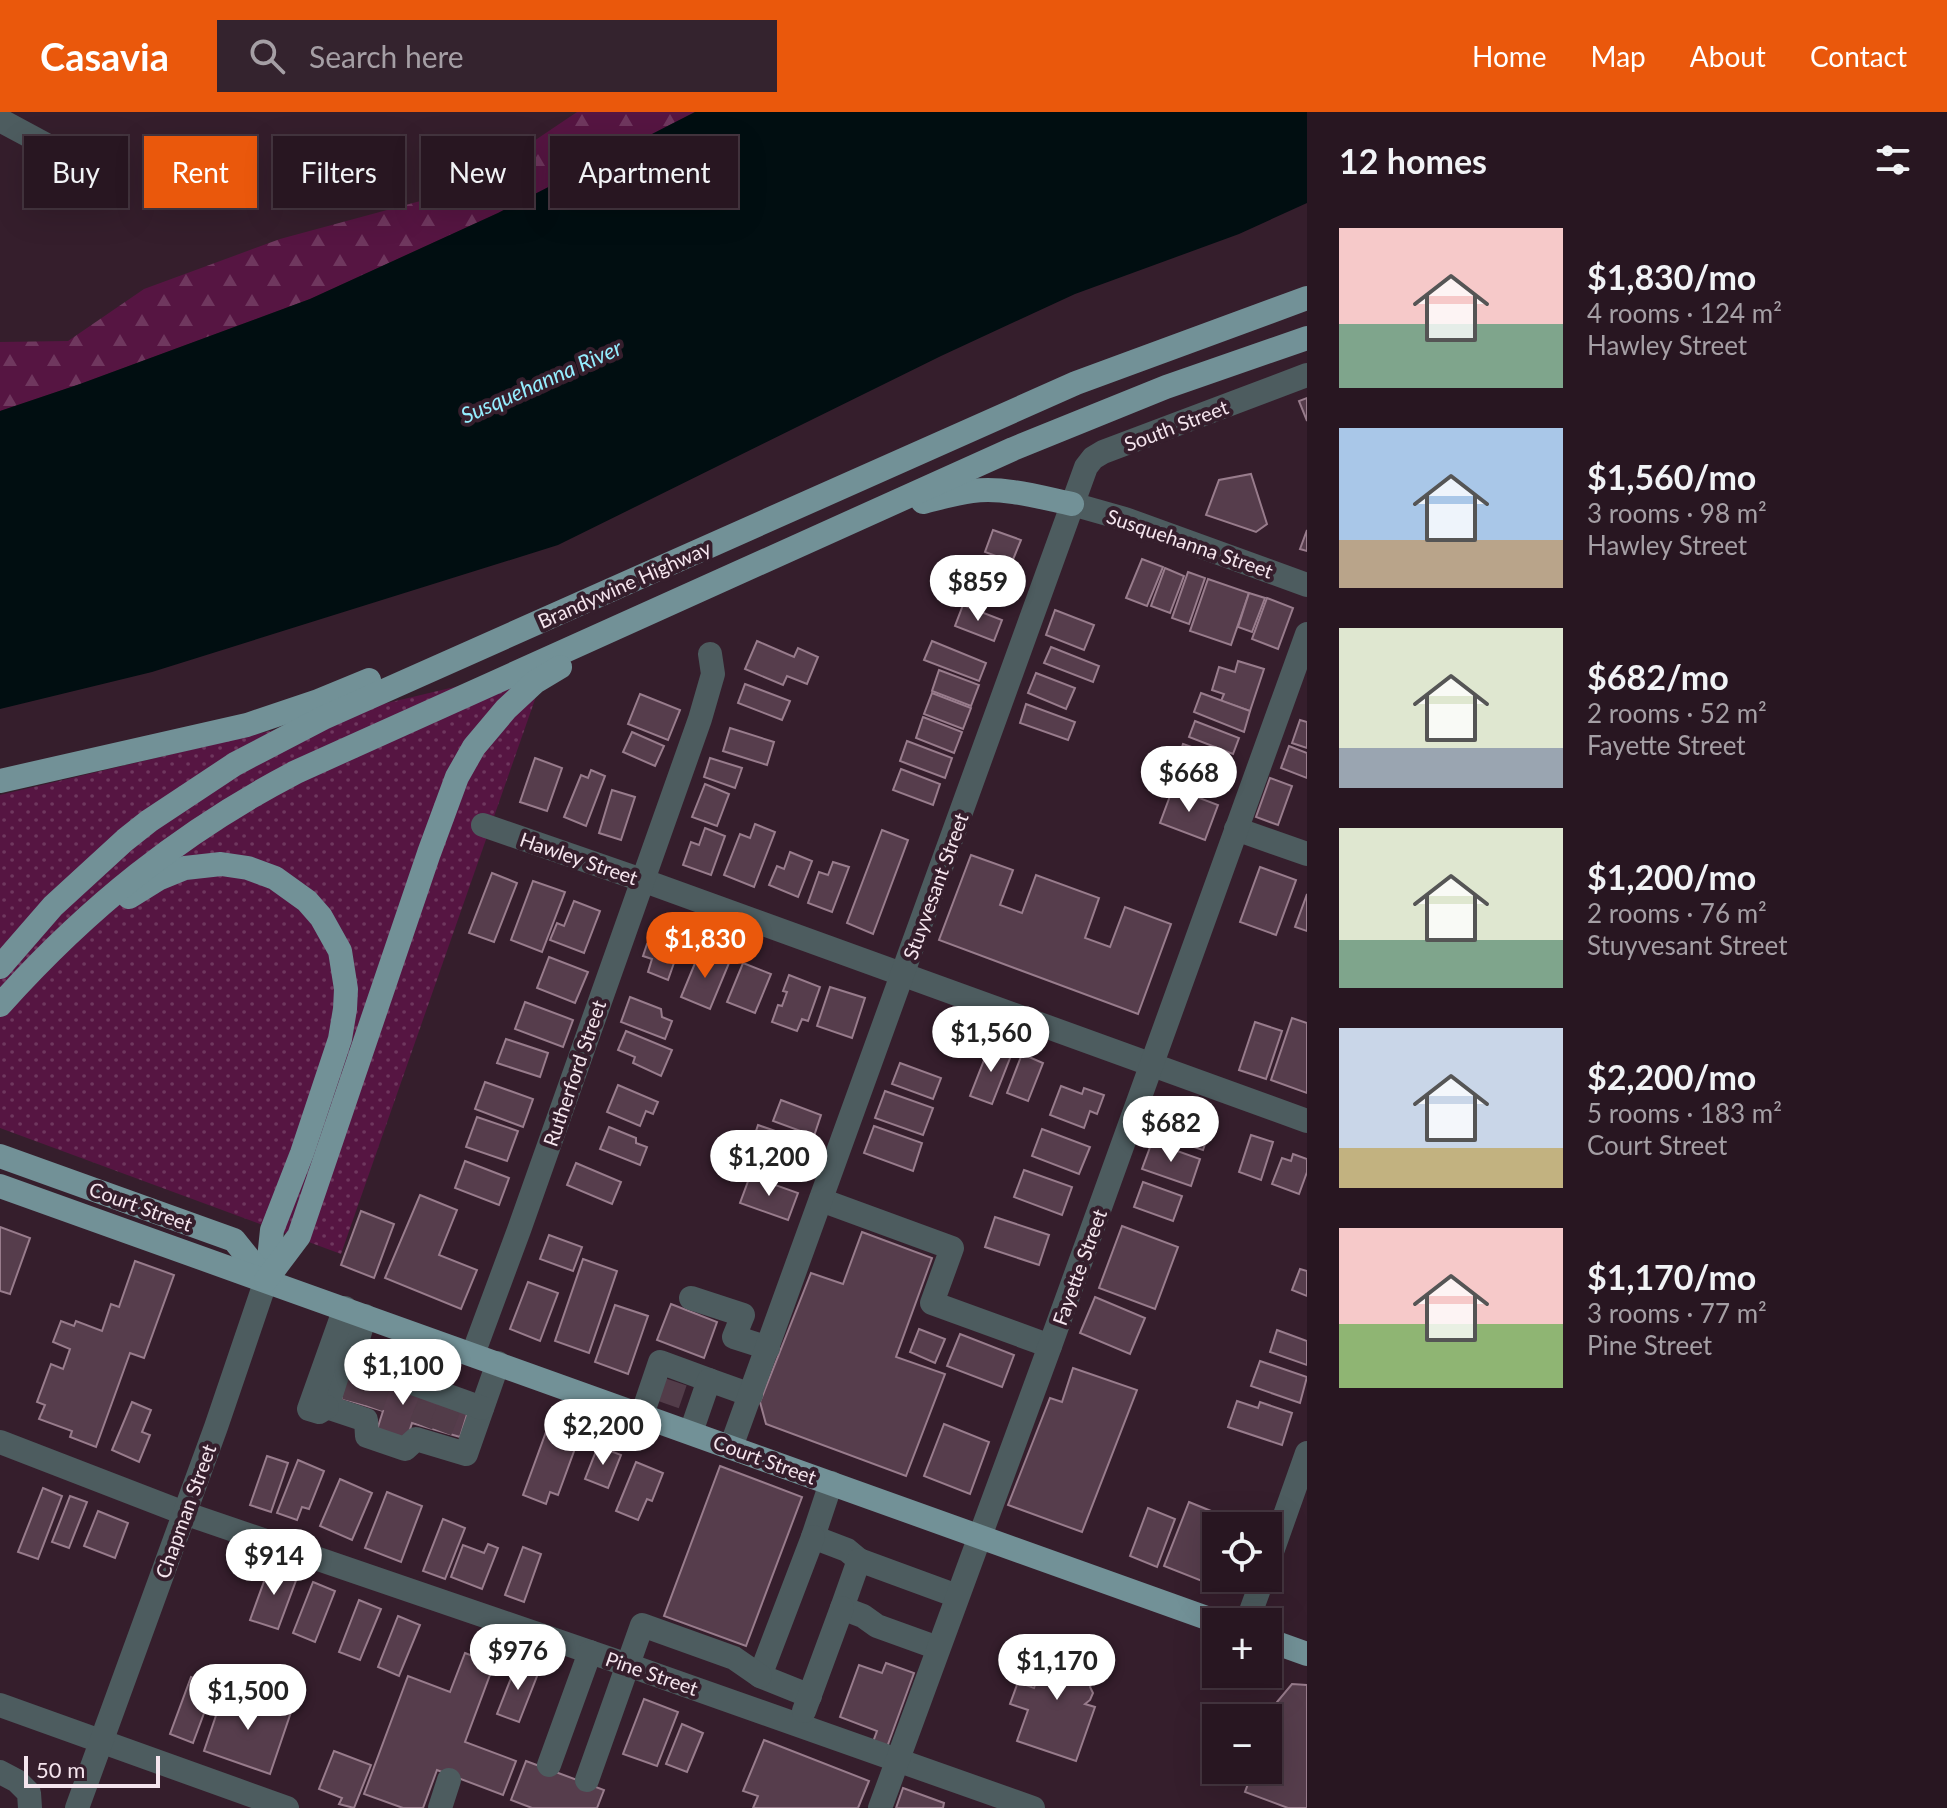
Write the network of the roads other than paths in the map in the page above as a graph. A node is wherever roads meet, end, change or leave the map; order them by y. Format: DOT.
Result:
graph roads {
  1 [pos="0,120"];
  2 [pos="30,136"];
  3 [pos="1307,291"];
  4 [pos="1307,298"];
  5 [pos="1199,336"];
  6 [pos="1307,338"];
  7 [pos="1307,375"];
  8 [pos="1072,504"];
  9 [pos="833,530"];
  10 [pos="1307,585"];
  11 [pos="673,602"];
  12 [pos="1307,634"];
  13 [pos="509,636"];
  14 [pos="710,654"];
  15 [pos="0,781"];
  16 [pos="483,825"];
  17 [pos="1236,829"];
  18 [pos="1307,854"];
  19 [pos="642,880"];
  20 [pos="0,967"];
  21 [pos="903,975"];
  22 [pos="6,998"];
  23 [pos="1151,1066"];
  24 [pos="1307,1121"];
  25 [pos="0,1156"];
  26 [pos="0,1186"];
  27 [pos="821,1200"];
  28 [pos="266,1280"];
  29 [pos="691,1298"];
  30 [pos="355,1312"];
  31 [pos="1050,1346"];
  32 [pos="768,1348"];
  33 [pos="473,1354"];
  34 [pos="498,1363"];
  35 [pos="368,1371"];
  36 [pos="709,1380"];
  37 [pos="751,1395"];
  38 [pos="482,1408"];
  39 [pos="354,1410"];
  40 [pos="642,1415"];
  41 [pos="691,1432"];
  42 [pos="0,1442"];
  43 [pos="731,1447"];
  44 [pos="1307,1453"];
  45 [pos="831,1483"];
  46 [pos="184,1513"];
  47 [pos="1282,1524"];
  48 [pos="979,1536"];
  49 [pos="813,1537"];
  50 [pos="859,1560"];
  51 [pos="957,1596"];
  52 [pos="842,1608"];
  53 [pos="1202,1616"];
  54 [pos="1282,1645"];
  55 [pos="938,1648"];
  56 [pos="590,1652"];
  57 [pos="1307,1654"];
  58 [pos="628,1665"];
  59 [pos="754,1672"];
  60 [pos="810,1696"];
  61 [pos="737,1703"];
  62 [pos="0,1705"];
  63 [pos="799,1725"];
  64 [pos="101,1742"];
  65 [pos="897,1759"];
  66 [pos="549,1765"];
  67 [pos="0,1772"];
  68 [pos="449,1780"];
  69 [pos="587,1780"];
  70 [pos="30,1808"];
  71 [pos="77,1808"];
  72 [pos="287,1808"];
  73 [pos="440,1808"];
  74 [pos="880,1808"];
  75 [pos="1033,1808"];
  1 -- 2 [label="street"];
  3 -- 5 [label="main road"];
  4 -- 5 [label="main road, Brandywine Highway"];
  5 -- 13 [label="main road, Brandywine Highway"];
  6 -- 9 [label="main road, Brandywine Highway"];
  7 -- 8 [label="street, South Street"];
  8 -- 9 [label="main road"];
  8 -- 10 [label="street, Susquehanna Street"];
  8 -- 21 [label="street, Stuyvesant Street"];
  9 -- 11 [label="main road, Brandywine Highway"];
  11 -- 22 [label="main road, Brandywine Highway"];
  11 -- 28 [label="main road"];
  12 -- 17 [label="street, Fayette Street"];
  13 -- 15 [label="main road"];
  13 -- 20 [label="main road, Brandywine Highway"];
  14 -- 19 [label="street, Rutherford Street"];
  16 -- 19 [label="street, Hawley Street"];
  17 -- 18 [label="street"];
  17 -- 23 [label="street, Fayette Street"];
  19 -- 21 [label="street, Hawley Street"];
  19 -- 33 [label="street, Rutherford Street"];
  21 -- 23 [label="street, Hawley Street"];
  21 -- 27 [label="street, Stuyvesant Street"];
  22 -- 28 [label="main road"];
  23 -- 24 [label="street, Hawley Street"];
  23 -- 31 [label="street, Fayette Street"];
  25 -- 28 [label="main road, Court Street"];
  26 -- 28 [label="main road, Court Street"];
  27 -- 31 [label="street"];
  27 -- 32 [label="street, Stuyvesant Street"];
  28 -- 30 [label="main road, Court Street"];
  28 -- 46 [label="street, Chapman Street"];
  29 -- 32 [label="street"];
  30 -- 33 [label="main road, Court Street"];
  30 -- 35 [label="street"];
  30 -- 39 [label="street"];
  31 -- 48 [label="street, Fayette Street"];
  32 -- 37 [label="street, Stuyvesant Street"];
  33 -- 34 [label="main road, Court Street"];
  34 -- 38 [label="street"];
  34 -- 40 [label="main road, Court Street"];
  35 -- 38 [label="street"];
  35 -- 39 [label="street"];
  36 -- 37 [label="street"];
  36 -- 40 [label="street"];
  36 -- 41 [label="street"];
  37 -- 43 [label="street, Stuyvesant Street"];
  38 -- 39 [label="street"];
  40 -- 41 [label="main road, Court Street"];
  41 -- 43 [label="main road, Court Street"];
  42 -- 46 [label="street, Pine Street"];
  43 -- 45 [label="main road, Court Street"];
  44 -- 47 [label="street"];
  45 -- 48 [label="main road, Court Street"];
  45 -- 49 [label="street"];
  46 -- 56 [label="street, Pine Street"];
  46 -- 64 [label="street, Chapman Street"];
  48 -- 51 [label="street, Fayette Street"];
  48 -- 53 [label="main road, Court Street"];
  49 -- 50 [label="street"];
  49 -- 59 [label="street"];
  50 -- 51 [label="street"];
  50 -- 52 [label="street"];
  51 -- 55 [label="street, Fayette Street"];
  52 -- 55 [label="street"];
  52 -- 60 [label="street"];
  54 -- 57 [label="main road"];
  55 -- 65 [label="street, Fayette Street"];
  56 -- 58 [label="street, Pine Street"];
  56 -- 66 [label="street"];
  58 -- 59 [label="street"];
  58 -- 61 [label="street, Pine Street"];
  58 -- 69 [label="street"];
  59 -- 60 [label="street"];
  59 -- 61 [label="street"];
  60 -- 63 [label="street"];
  61 -- 63 [label="street, Pine Street"];
  62 -- 64 [label="street"];
  63 -- 65 [label="street, Pine Street"];
  64 -- 71 [label="street, Chapman Street"];
  64 -- 72 [label="street"];
  65 -- 74 [label="street, Fayette Street"];
  65 -- 75 [label="street, Pine Street"];
  67 -- 70 [label="street"];
  68 -- 73 [label="street"];
}
